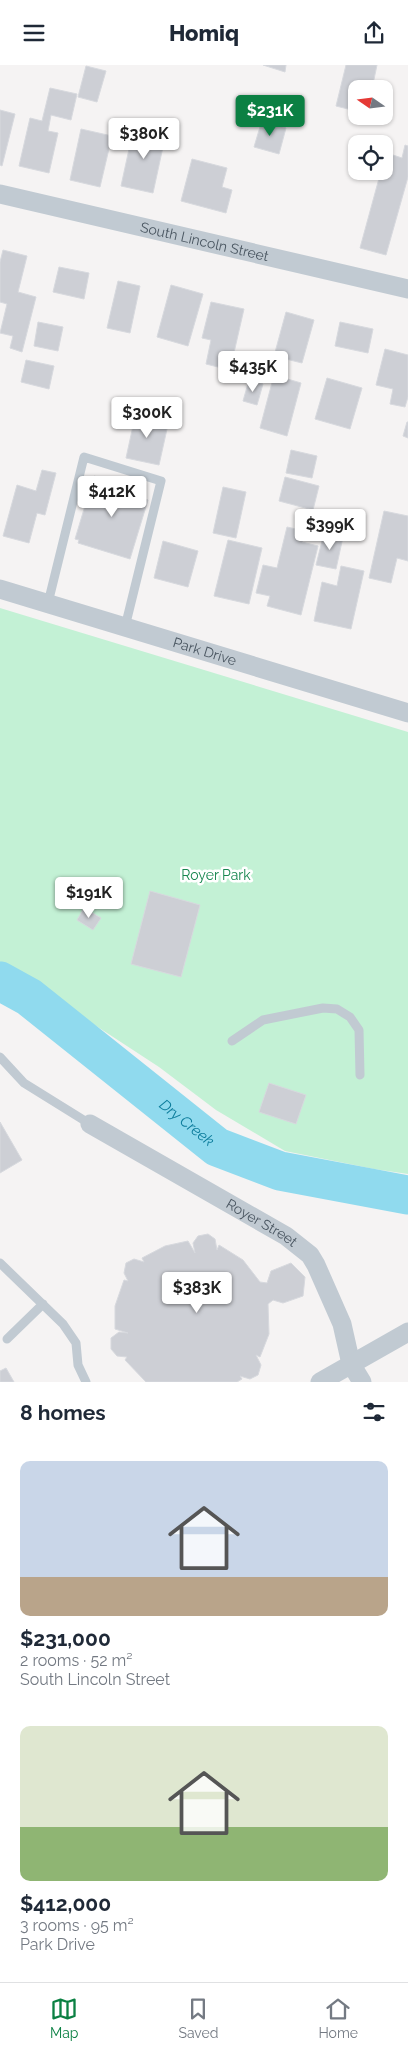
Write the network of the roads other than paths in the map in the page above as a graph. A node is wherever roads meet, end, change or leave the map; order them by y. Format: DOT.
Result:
graph roads {
  1 [pos="0,194"];
  2 [pos="408,289"];
  3 [pos="0,589"];
  4 [pos="48,603"];
  5 [pos="125,627"];
  6 [pos="408,713"];
  7 [pos="232,1041"];
  8 [pos="0,1057"];
  9 [pos="360,1075"];
  10 [pos="90,1124"];
  11 [pos="0,1263"];
  12 [pos="42,1304"];
  13 [pos="408,1332"];
  14 [pos="7,1339"];
  15 [pos="351,1365"];
  16 [pos="86,1382"];
  17 [pos="320,1382"];
  18 [pos="362,1382"];
  1 -- 2 [label="street, South Lincoln Street"];
  3 -- 4 [label="street, Park Drive"];
  4 -- 5 [label="street, Park Drive"];
  4 -- 5 [label="lane"];
  5 -- 6 [label="street, Park Drive"];
  7 -- 9 [label="lane"];
  8 -- 10 [label="lane"];
  10 -- 15 [label="street, Royer Street"];
  11 -- 12 [label="lane"];
  12 -- 14 [label="lane"];
  12 -- 16 [label="lane"];
  13 -- 15 [label="street"];
  15 -- 17 [label="street"];
  15 -- 18 [label="street, Royer Street"];
}
